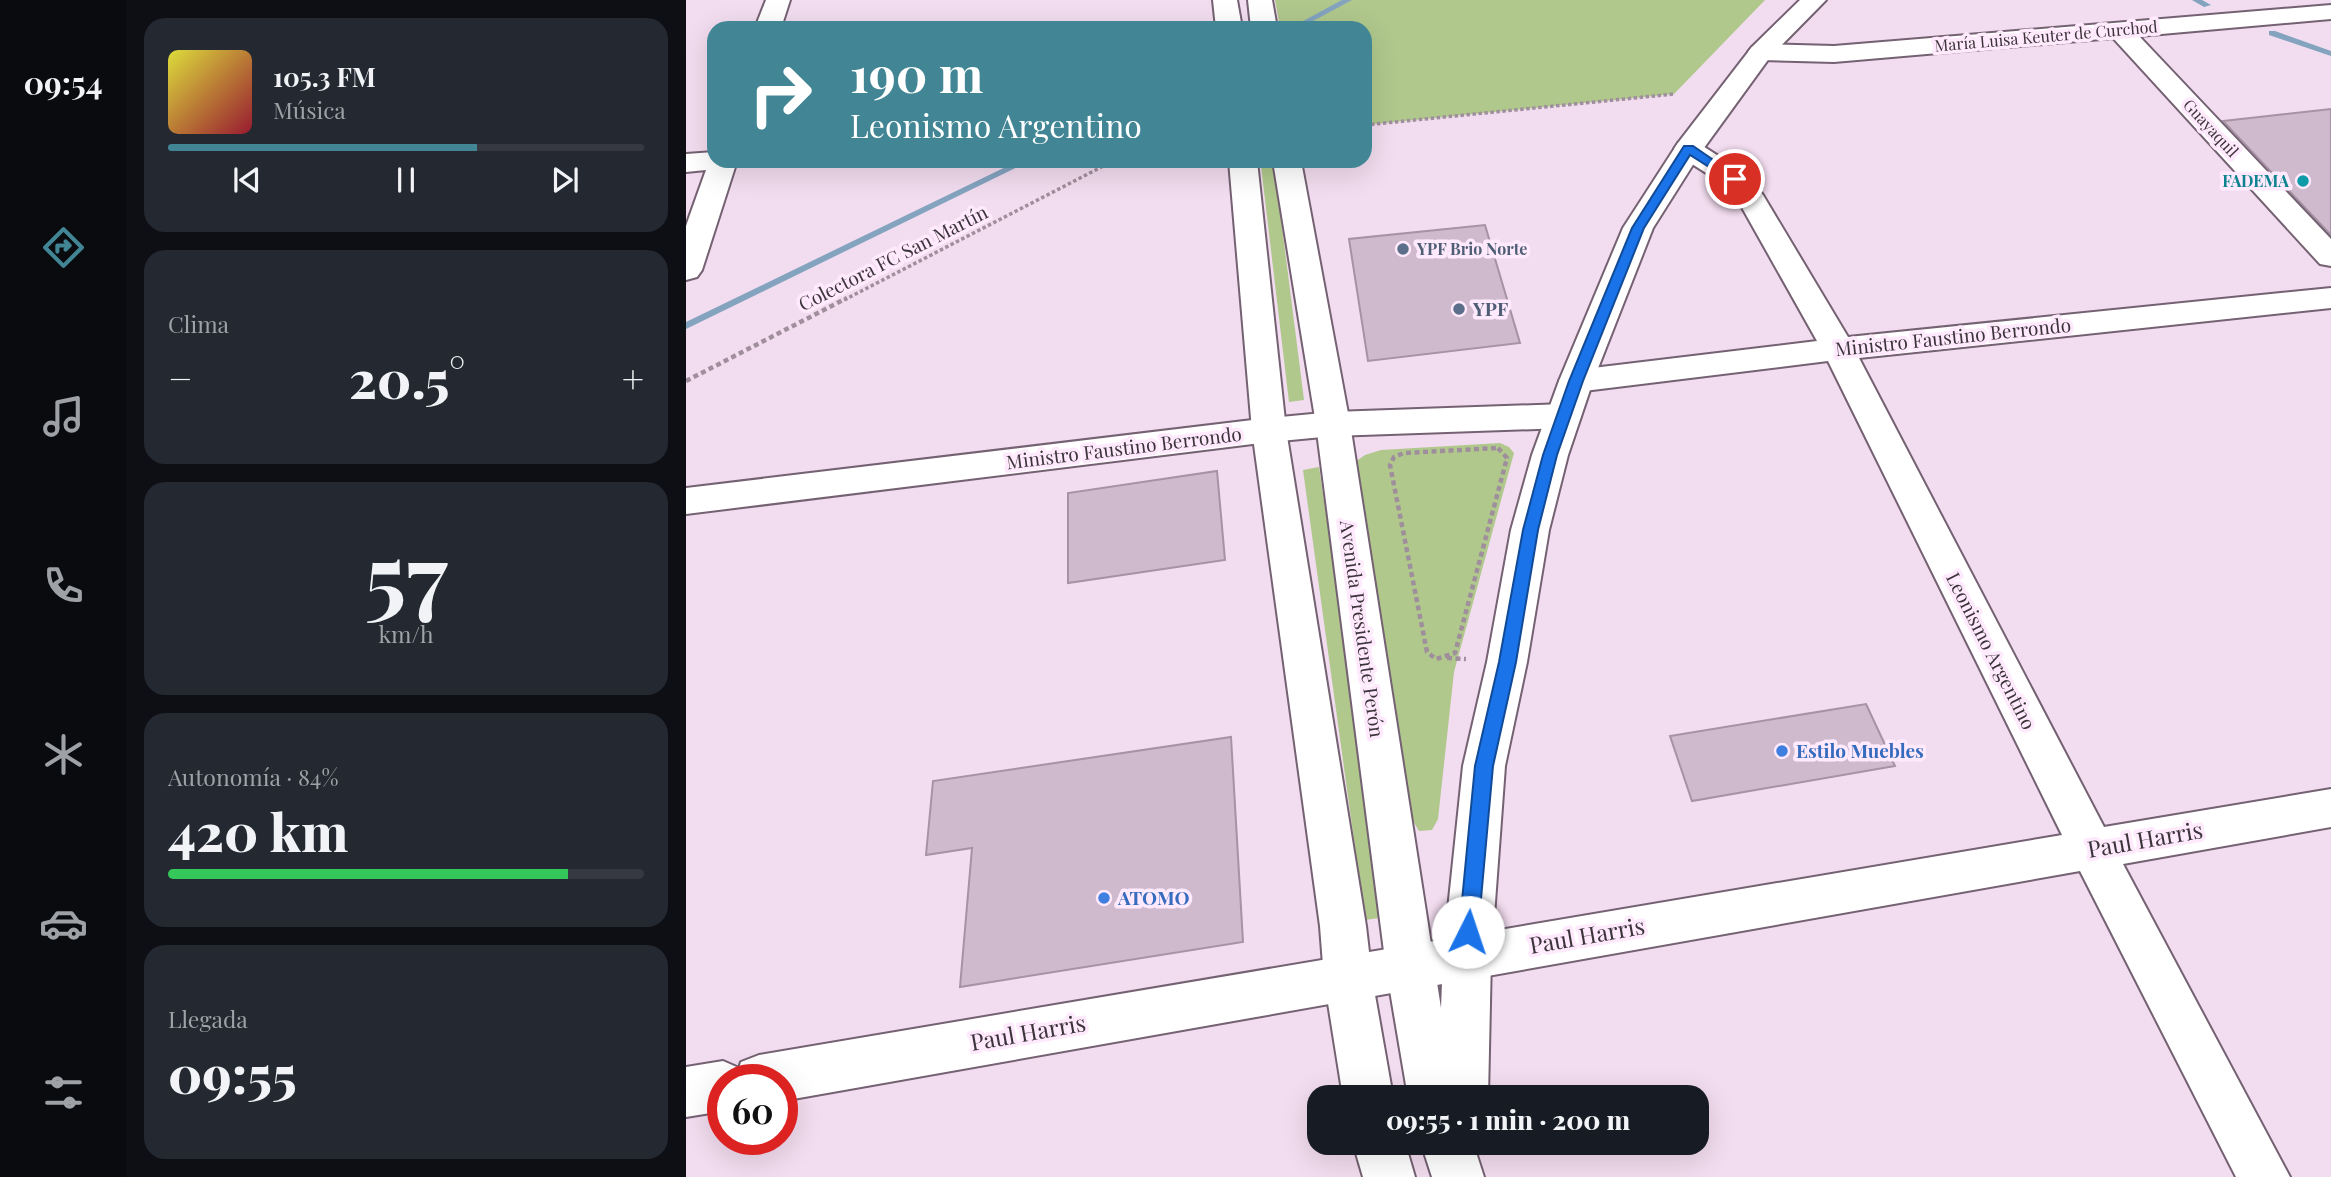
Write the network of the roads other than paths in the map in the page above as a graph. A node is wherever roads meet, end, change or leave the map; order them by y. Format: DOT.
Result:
graph roads {
  1 [pos="778,0"];
  2 [pos="1225,0"];
  3 [pos="1260,0"];
  4 [pos="1814,0"];
  5 [pos="2238,0"];
  6 [pos="2331,12"];
  7 [pos="2277,17"];
  8 [pos="770,21"];
  9 [pos="1228,21"];
  10 [pos="1263,21"];
  11 [pos="2120,30"];
  12 [pos="1761,52"];
  13 [pos="1688,149"];
  14 [pos="707,162"];
  15 [pos="686,163"];
  16 [pos="721,168"];
  17 [pos="1244,168"];
  18 [pos="1288,168"];
  19 [pos="2331,257"];
  20 [pos="686,270"];
  21 [pos="2331,298"];
  22 [pos="1838,349"];
  23 [pos="1576,381"];
  24 [pos="1564,416"];
  25 [pos="1333,424"];
  26 [pos="1269,430"];
  27 [pos="686,501"];
  28 [pos="2331,808"];
  29 [pos="2092,849"];
  30 [pos="1466,957"];
  31 [pos="1410,967"];
  32 [pos="1348,978"];
  33 [pos="798,1073"];
  34 [pos="1366,1085"];
  35 [pos="1431,1085"];
  36 [pos="1463,1085"];
  37 [pos="707,1089"];
  38 [pos="686,1093"];
  39 [pos="1383,1155"];
  40 [pos="1451,1155"];
  41 [pos="1464,1155"];
  42 [pos="1389,1177"];
  43 [pos="1458,1177"];
  44 [pos="1465,1177"];
  45 [pos="2264,1177"];
  1 -- 8 [label="street"];
  2 -- 9 [label="street"];
  3 -- 10 [label="street"];
  4 -- 12 [label="street"];
  5 -- 7 [label="street"];
  6 -- 7 [label="street, María Luisa Keuter de Curchod"];
  7 -- 11 [label="street, María Luisa Keuter de Curchod"];
  11 -- 12 [label="street, María Luisa Keuter de Curchod"];
  11 -- 19 [label="street, Guayaquil"];
  12 -- 13 [label="street"];
  13 -- 22 [label="street, Leonismo Argentino"];
  13 -- 23 [label="street"];
  14 -- 15 [label="street"];
  16 -- 20 [label="street"];
  17 -- 26 [label="street"];
  18 -- 25 [label="street, Avenida Presidente Perón"];
  21 -- 22 [label="street, Ministro Faustino Berrondo"];
  22 -- 23 [label="street, Ministro Faustino Berrondo"];
  22 -- 29 [label="street, Leonismo Argentino"];
  23 -- 24 [label="street"];
  24 -- 25 [label="street, Ministro Faustino Berrondo"];
  24 -- 30 [label="street"];
  25 -- 26 [label="street, Ministro Faustino Berrondo"];
  25 -- 31 [label="street, Avenida Presidente Perón"];
  26 -- 27 [label="street, Ministro Faustino Berrondo"];
  26 -- 32 [label="street"];
  28 -- 29 [label="street, Paul Harris"];
  29 -- 30 [label="street, Paul Harris"];
  29 -- 45 [label="street, Leonismo Argentino"];
  30 -- 31 [label="street, Paul Harris"];
  30 -- 36 [label="street"];
  31 -- 32 [label="street, Paul Harris"];
  31 -- 35 [label="street, Avenida Presidente Perón"];
  32 -- 33 [label="street, Paul Harris"];
  32 -- 34 [label="street"];
  37 -- 38 [label="street"];
  39 -- 42 [label="street"];
  40 -- 43 [label="street"];
  41 -- 44 [label="street"];
}
